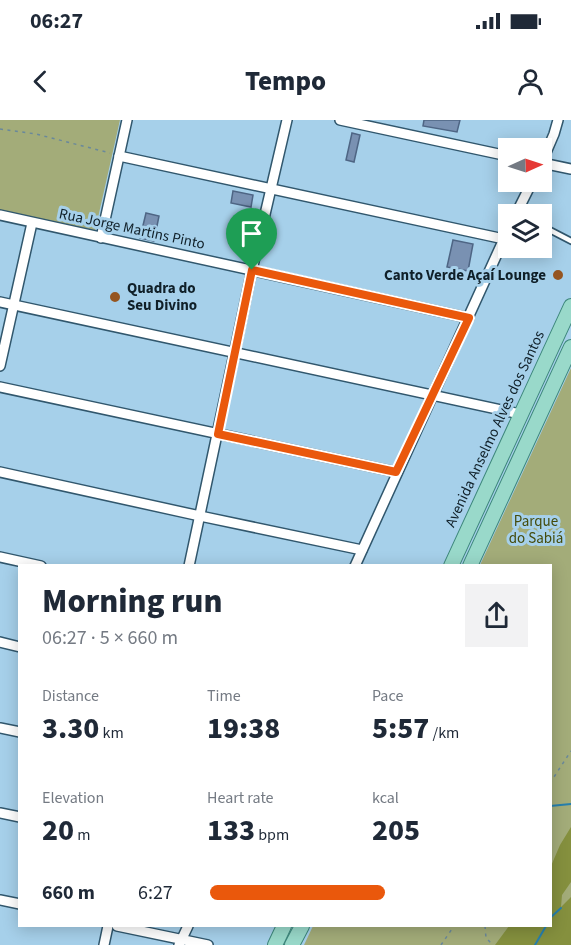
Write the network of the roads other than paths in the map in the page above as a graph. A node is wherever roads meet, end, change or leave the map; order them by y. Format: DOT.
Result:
graph roads {
  1 [pos="127,120"];
  2 [pos="287,120"];
  3 [pos="340,120"];
  4 [pos="558,120"];
  5 [pos="552,140"];
  6 [pos="498,154"];
  7 [pos="119,156"];
  8 [pos="552,165"];
  9 [pos="571,170"];
  10 [pos="271,189"];
  11 [pos="0,215"];
  12 [pos="32,223"];
  13 [pos="552,231"];
  14 [pos="498,233"];
  15 [pos="101,238"];
  16 [pos="571,241"];
  17 [pos="498,253"];
  18 [pos="252,270"];
  19 [pos="0,302"];
  20 [pos="14,305"];
  21 [pos="571,306"];
  22 [pos="469,318"];
  23 [pos="571,347"];
  24 [pos="236,352"];
  25 [pos="0,366"];
  26 [pos="0,387"];
  27 [pos="434,395"];
  28 [pos="520,414"];
  29 [pos="218,434"];
  30 [pos="0,472"];
  31 [pos="396,472"];
  32 [pos="200,516"];
  33 [pos="362,549"];
  34 [pos="0,557"];
  35 [pos="32,564"];
  36 [pos="189,564"];
  37 [pos="356,564"];
  38 [pos="452,564"];
  39 [pos="471,564"];
  40 [pos="0,642"];
  41 [pos="18,646"];
  42 [pos="0,728"];
  43 [pos="18,732"];
  44 [pos="0,813"];
  45 [pos="18,817"];
  46 [pos="0,900"];
  47 [pos="18,904"];
  48 [pos="108,927"];
  49 [pos="121,927"];
  50 [pos="188,927"];
  51 [pos="284,927"];
  52 [pos="301,927"];
  53 [pos="180,942"];
  54 [pos="104,945"];
  55 [pos="208,945"];
  56 [pos="275,945"];
  57 [pos="292,945"];
  1 -- 7 [label="street"];
  2 -- 10 [label="street"];
  3 -- 6 [label="street"];
  4 -- 5 [label="street"];
  7 -- 10 [label="street"];
  7 -- 15 [label="street"];
  8 -- 9 [label="street"];
  10 -- 14 [label="street"];
  10 -- 18 [label="street"];
  11 -- 12 [label="street, Rua Jorge Martins Pinto"];
  12 -- 15 [label="street, Rua Jorge Martins Pinto"];
  12 -- 20 [label="street"];
  13 -- 16 [label="lane"];
  15 -- 18 [label="street, Rua Jorge Martins Pinto"];
  17 -- 22 [label="street"];
  18 -- 22 [label="street, Rua Jorge Martins Pinto"];
  18 -- 24 [label="street"];
  19 -- 20 [label="street"];
  20 -- 24 [label="street"];
  20 -- 25 [label="street"];
  21 -- 28 [label="main road, Avenida Anselmo Alves dos Santos"];
  22 -- 27 [label="street"];
  23 -- 39 [label="main road"];
  24 -- 27 [label="street"];
  24 -- 29 [label="street"];
  26 -- 29 [label="street"];
  27 -- 28 [label="street"];
  27 -- 31 [label="street"];
  28 -- 38 [label="main road, Avenida Anselmo Alves dos Santos"];
  29 -- 31 [label="street"];
  29 -- 32 [label="street"];
  30 -- 32 [label="street"];
  31 -- 33 [label="street"];
  32 -- 33 [label="street"];
  32 -- 36 [label="street"];
  33 -- 37 [label="street"];
  34 -- 35 [label="street"];
  40 -- 41 [label="street"];
  42 -- 43 [label="street"];
  44 -- 45 [label="street"];
  46 -- 47 [label="street"];
  48 -- 54 [label="street"];
  49 -- 53 [label="street"];
  50 -- 53 [label="street"];
  51 -- 56 [label="main road"];
  52 -- 57 [label="main road"];
  53 -- 55 [label="street"];
}
